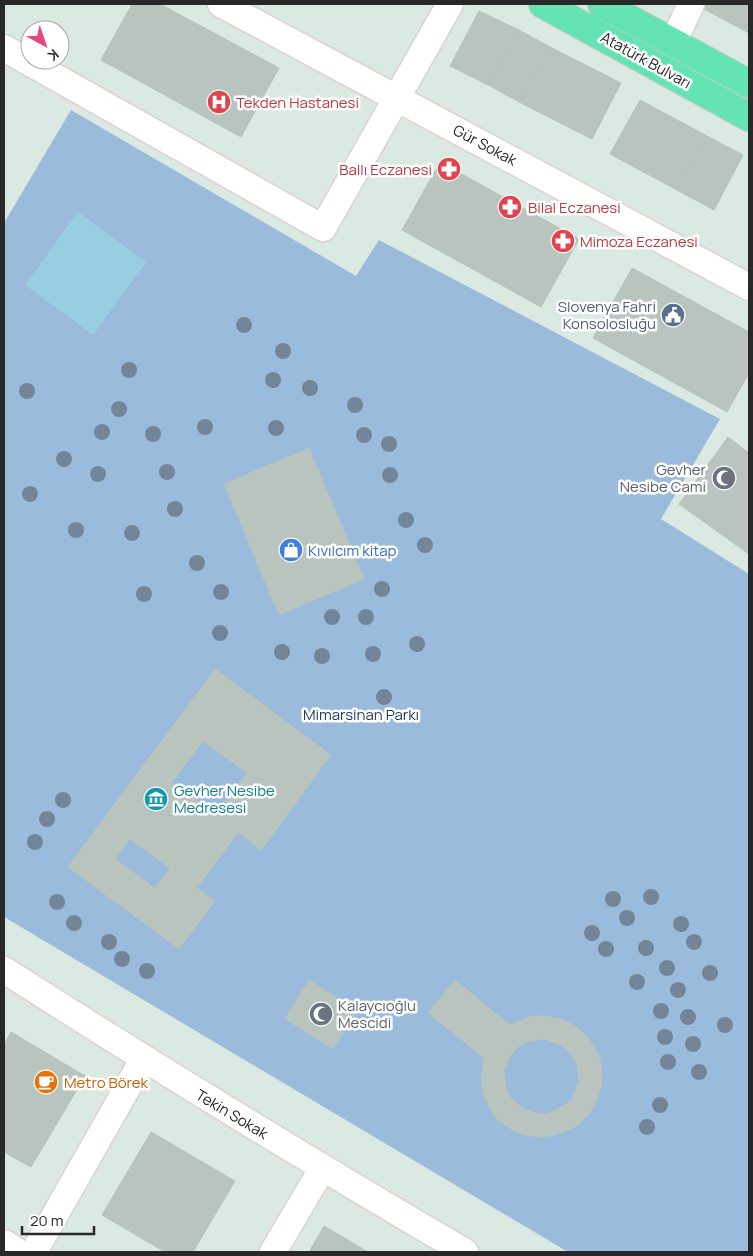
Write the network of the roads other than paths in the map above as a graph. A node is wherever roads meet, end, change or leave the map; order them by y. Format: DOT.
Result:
graph roads {
  1 [pos="221,4"];
  2 [pos="450,4"];
  3 [pos="543,4"];
  4 [pos="602,4"];
  5 [pos="691,4"];
  6 [pos="673,43"];
  7 [pos="4,48"];
  8 [pos="749,84"];
  9 [pos="396,98"];
  10 [pos="749,117"];
  11 [pos="749,286"];
  12 [pos="4,970"];
  13 [pos="143,1060"];
  14 [pos="322,1169"];
  15 [pos="4,1243"];
  16 [pos="18,1252"];
  17 [pos="34,1252"];
  18 [pos="273,1252"];
  19 [pos="465,1252"];
  1 -- 9 [label="street, Gür Sokak"];
  2 -- 9 [label="street"];
  3 -- 10 [label="main road, Atatürk Bulvarı"];
  4 -- 6 [label="main road, Atatürk Bulvarı"];
  5 -- 6 [label="street"];
  6 -- 8 [label="main road, Atatürk Bulvarı"];
  7 -- 9 [label="street"];
  9 -- 11 [label="street, Gür Sokak"];
  12 -- 13 [label="street, Tekin Sokak"];
  13 -- 14 [label="street, Tekin Sokak"];
  13 -- 17 [label="street"];
  14 -- 18 [label="street"];
  14 -- 19 [label="street, Tekin Sokak"];
  15 -- 16 [label="street"];
}
